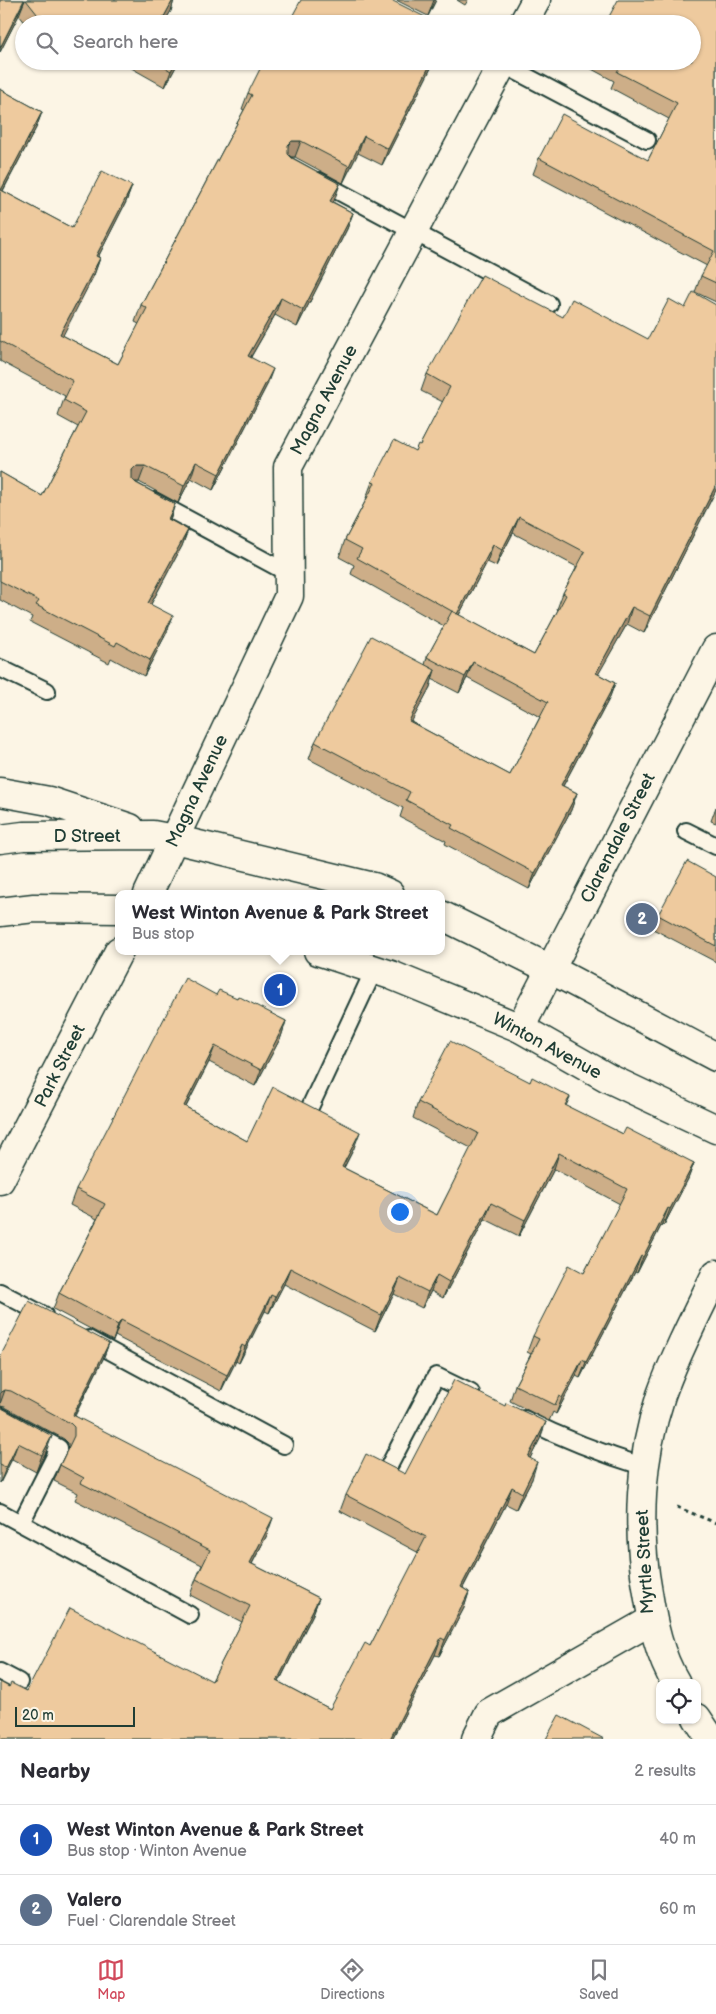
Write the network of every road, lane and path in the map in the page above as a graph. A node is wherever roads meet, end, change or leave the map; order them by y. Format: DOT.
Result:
graph roads {
  1 [pos="536,0"];
  2 [pos="528,15"];
  3 [pos="497,70"];
  4 [pos="516,70"];
  5 [pos="647,140"];
  6 [pos="308,174"];
  7 [pos="414,231"];
  8 [pos="549,304"];
  9 [pos="144,496"];
  10 [pos="288,573"];
  11 [pos="716,648"];
  12 [pos="0,668"];
  13 [pos="47,691"];
  14 [pos="0,792"];
  15 [pos="686,831"];
  16 [pos="164,837"];
  17 [pos="0,839"];
  18 [pos="716,846"];
  19 [pos="149,890"];
  20 [pos="379,890"];
  21 [pos="115,909"];
  22 [pos="0,912"];
  23 [pos="445,917"];
  24 [pos="117,955"];
  25 [pos="330,955"];
  26 [pos="550,969"];
  27 [pos="374,970"];
  28 [pos="520,1028"];
  29 [pos="716,1057"];
  30 [pos="310,1107"];
  31 [pos="716,1129"];
  32 [pos="0,1180"];
  33 [pos="716,1274"];
  34 [pos="0,1292"];
  35 [pos="60,1324"];
  36 [pos="78,1333"];
  37 [pos="487,1401"];
  38 [pos="512,1413"];
  39 [pos="0,1416"];
  40 [pos="284,1445"];
  41 [pos="390,1464"];
  42 [pos="645,1467"];
  43 [pos="0,1512"];
  44 [pos="21,1523"];
  45 [pos="190,1615"];
  46 [pos="652,1620"];
  47 [pos="0,1672"];
  48 [pos="674,1679"];
  49 [pos="19,1682"];
  50 [pos="701,1724"];
  51 [pos="476,1739"];
  52 [pos="711,1739"];
  1 -- 2 [label="street"];
  3 -- 7 [label="street, Magna Avenue"];
  4 -- 5 [label="lane"];
  6 -- 7 [label="lane"];
  7 -- 8 [label="lane"];
  7 -- 10 [label="street, Magna Avenue"];
  9 -- 10 [label="lane"];
  10 -- 16 [label="street, Magna Avenue"];
  11 -- 26 [label="street, Clarendale Street"];
  12 -- 13 [label="lane"];
  14 -- 16 [label="street"];
  15 -- 18 [label="lane"];
  16 -- 17 [label="street, D Street"];
  16 -- 19 [label="street, Magna Avenue"];
  16 -- 20 [label="street"];
  21 -- 22 [label="street"];
  23 -- 26 [label="street"];
  24 -- 32 [label="street, Park Street"];
  25 -- 27 [label="street, Winton Avenue"];
  26 -- 28 [label="street, Clarendale Street"];
  26 -- 29 [label="street"];
  27 -- 28 [label="street, Winton Avenue"];
  27 -- 30 [label="lane"];
  28 -- 31 [label="street, Winton Avenue"];
  33 -- 42 [label="street, Myrtle Street"];
  34 -- 35 [label="lane"];
  36 -- 40 [label="lane"];
  37 -- 41 [label="lane"];
  38 -- 42 [label="lane"];
  39 -- 44 [label="lane"];
  42 -- 46 [label="street, Myrtle Street"];
  43 -- 44 [label="lane"];
  44 -- 45 [label="lane"];
  46 -- 48 [label="street"];
  46 -- 51 [label="street, Myrtle Street"];
  47 -- 49 [label="lane"];
  50 -- 52 [label="street"];
}
